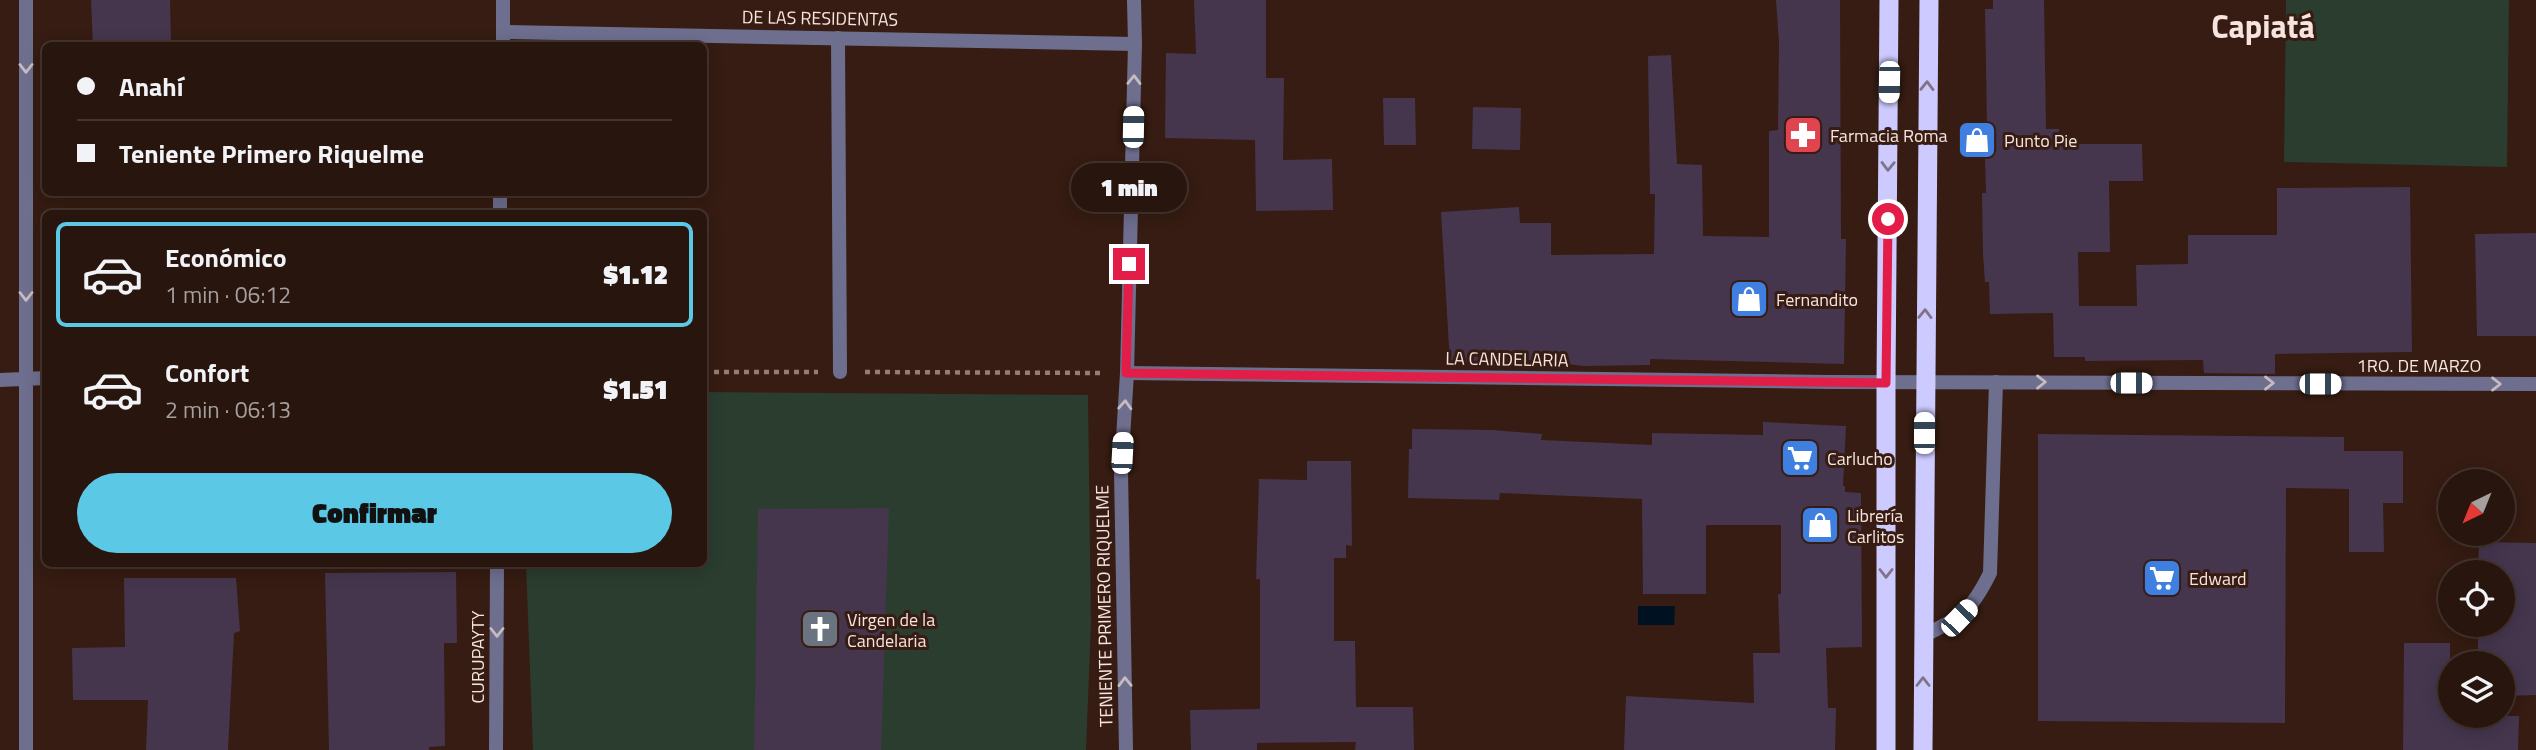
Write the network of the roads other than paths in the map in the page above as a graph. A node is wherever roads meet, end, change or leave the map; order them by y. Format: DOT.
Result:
graph roads {
  1 [pos="26,0"];
  2 [pos="503,0"];
  3 [pos="1134,0"];
  4 [pos="1889,0"];
  5 [pos="1928,0"];
  6 [pos="838,38"];
  7 [pos="503,39"];
  8 [pos="1135,44"];
  9 [pos="840,372"];
  10 [pos="1126,373"];
  11 [pos="26,378"];
  12 [pos="42,378"];
  13 [pos="0,380"];
  14 [pos="1924,382"];
  15 [pos="1996,382"];
  16 [pos="1886,383"];
  17 [pos="2536,384"];
  18 [pos="497,567"];
  19 [pos="1923,636"];
  20 [pos="26,750"];
  21 [pos="496,750"];
  22 [pos="1126,750"];
  23 [pos="1886,750"];
  24 [pos="1923,750"];
  1 -- 11 [label="street, one-way"];
  2 -- 7 [label="street"];
  3 -- 8 [label="street, TENIENTE PRIMERO RIQUELME"];
  4 -- 16 [label="highway, one-way"];
  14 -- 5 [label="highway, one-way"];
  6 -- 7 [label="street, DE LAS RESIDENTAS"];
  6 -- 8 [label="street, DE LAS RESIDENTAS"];
  6 -- 9 [label="street"];
  10 -- 8 [label="street, TENIENTE PRIMERO RIQUELME, one-way"];
  10 -- 16 [label="street, LA CANDELARIA"];
  22 -- 10 [label="street, TENIENTE PRIMERO RIQUELME, one-way"];
  11 -- 12 [label="street"];
  11 -- 13 [label="street"];
  11 -- 20 [label="street"];
  14 -- 15 [label="street, 1RO. DE MARZO"];
  14 -- 16 [label="street, LA CANDELARIA"];
  14 -- 19 [label="highway"];
  15 -- 17 [label="street, 1RO. DE MARZO, one-way"];
  15 -- 19 [label="street"];
  16 -- 23 [label="highway, one-way"];
  18 -- 21 [label="street, CURUPAYTY, one-way"];
  24 -- 19 [label="highway, one-way"];
}
